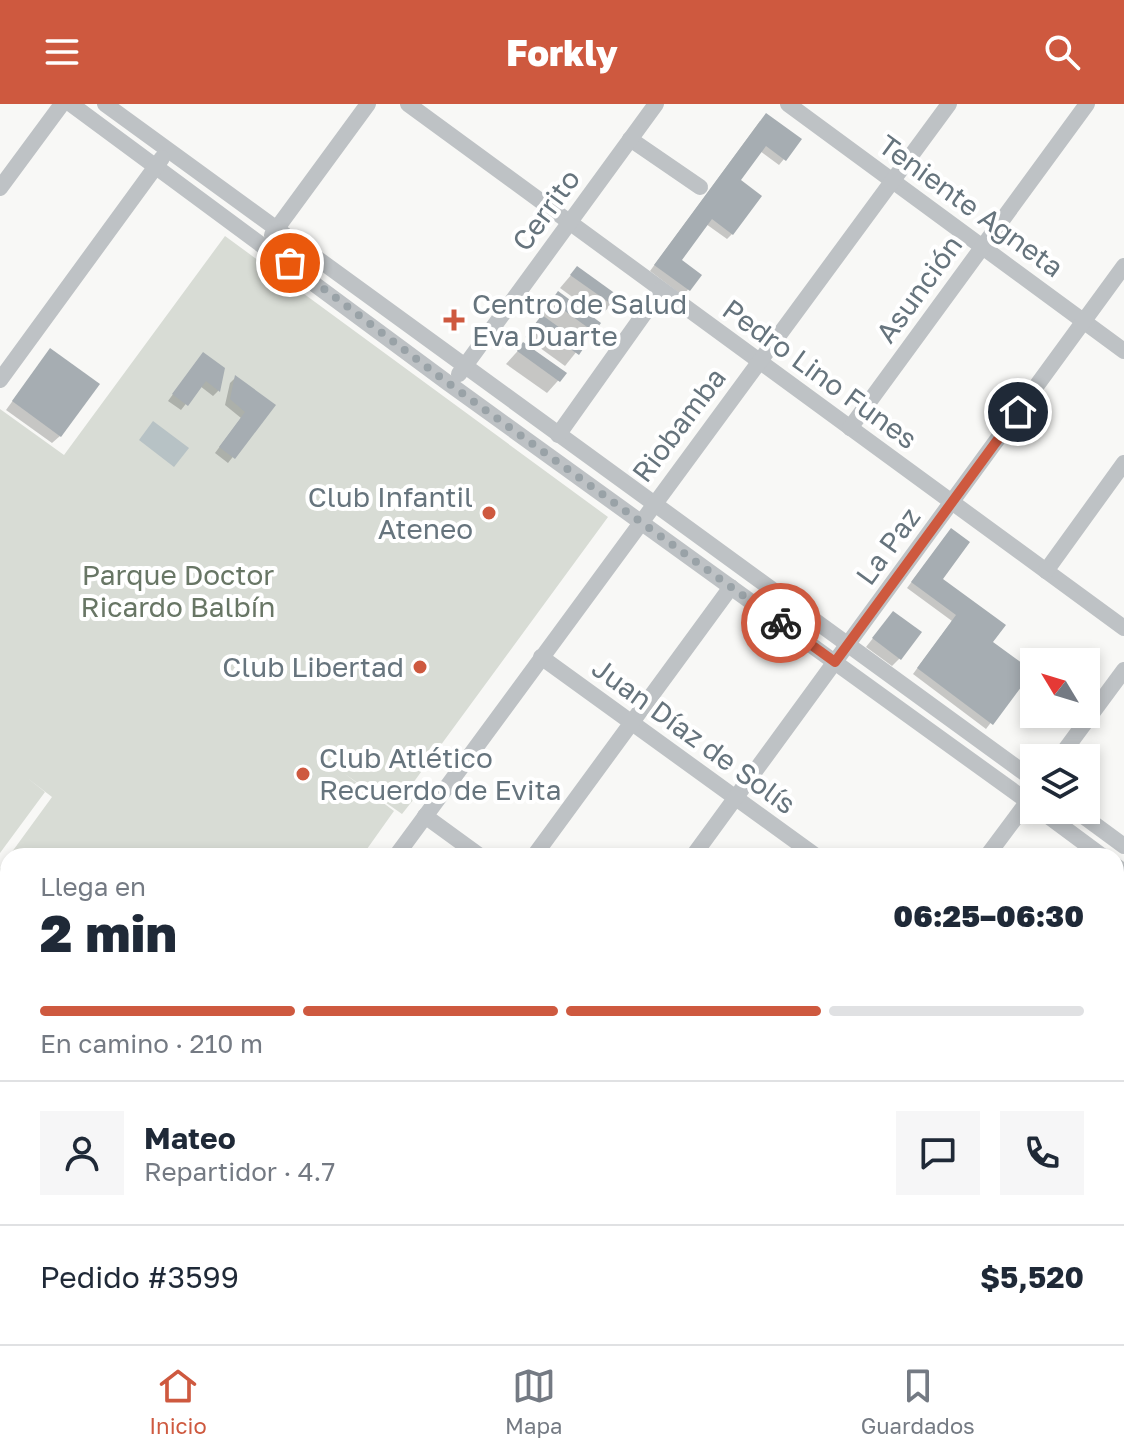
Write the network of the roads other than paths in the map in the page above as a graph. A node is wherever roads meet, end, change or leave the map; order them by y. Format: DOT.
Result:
graph roads {
  1 [pos="62,104"];
  2 [pos="71,104"];
  3 [pos="105,104"];
  4 [pos="368,104"];
  5 [pos="408,104"];
  6 [pos="656,104"];
  7 [pos="788,104"];
  8 [pos="949,104"];
  9 [pos="1087,104"];
  10 [pos="630,139"];
  11 [pos="168,149"];
  12 [pos="156,166"];
  13 [pos="892,181"];
  14 [pos="700,187"];
  15 [pos="0,188"];
  16 [pos="569,223"];
  17 [pos="277,229"];
  18 [pos="265,245"];
  19 [pos="983,247"];
  20 [pos="1124,266"];
  21 [pos="661,290"];
  22 [pos="1084,321"];
  23 [pos="1124,351"];
  24 [pos="759,361"];
  25 [pos="463,368"];
  26 [pos="0,380"];
  27 [pos="448,383"];
  28 [pos="850,428"];
  29 [pos="558,435"];
  30 [pos="1124,463"];
  31 [pos="952,502"];
  32 [pos="647,512"];
  33 [pos="1046,571"];
  34 [pos="731,587"];
  35 [pos="1124,628"];
  36 [pos="848,644"];
  37 [pos="541,657"];
  38 [pos="835,662"];
  39 [pos="1124,670"];
  40 [pos="632,723"];
  41 [pos="1069,744"];
  42 [pos="1020,770"];
  43 [pos="1020,792"];
  44 [pos="736,798"];
  45 [pos="425,816"];
  46 [pos="1020,818"];
  47 [pos="1062,824"];
  48 [pos="1094,824"];
  49 [pos="1124,846"];
  50 [pos="402,848"];
  51 [pos="469,848"];
  52 [pos="540,848"];
  53 [pos="699,848"];
  54 [pos="805,848"];
  55 [pos="994,848"];
  56 [pos="1092,848"];
  1 -- 15 [label="street"];
  2 -- 12 [label="street"];
  3 -- 11 [label="street"];
  4 -- 17 [label="street"];
  5 -- 16 [label="street, Pedro Lino Funes"];
  6 -- 10 [label="street, Cerrito"];
  7 -- 13 [label="street, Teniente Agneta"];
  8 -- 13 [label="street, Riobamba"];
  9 -- 19 [label="street, Asunción"];
  10 -- 14 [label="street"];
  10 -- 16 [label="street, Cerrito"];
  11 -- 12 [label="street"];
  11 -- 17 [label="street"];
  12 -- 18 [label="street"];
  12 -- 26 [label="street"];
  13 -- 19 [label="street, Teniente Agneta"];
  13 -- 24 [label="street, Riobamba"];
  16 -- 21 [label="street, Pedro Lino Funes"];
  16 -- 25 [label="street, Cerrito"];
  17 -- 18 [label="street"];
  17 -- 25 [label="street"];
  18 -- 27 [label="street"];
  19 -- 22 [label="street, Teniente Agneta"];
  19 -- 28 [label="street, Asunción"];
  20 -- 22 [label="street, La Paz"];
  21 -- 24 [label="street, Pedro Lino Funes"];
  21 -- 29 [label="street"];
  22 -- 23 [label="street, Teniente Agneta"];
  22 -- 31 [label="street, La Paz"];
  24 -- 28 [label="street, Pedro Lino Funes"];
  24 -- 32 [label="street, Riobamba"];
  25 -- 27 [label="street, Cerrito"];
  25 -- 29 [label="street"];
  27 -- 32 [label="street"];
  28 -- 31 [label="street, Pedro Lino Funes"];
  29 -- 32 [label="street"];
  30 -- 33 [label="street"];
  31 -- 33 [label="street, Pedro Lino Funes"];
  31 -- 36 [label="street, La Paz"];
  32 -- 34 [label="street"];
  32 -- 36 [label="street"];
  32 -- 37 [label="street, Riobamba"];
  33 -- 35 [label="street, Pedro Lino Funes"];
  34 -- 38 [label="street"];
  34 -- 40 [label="street"];
  36 -- 38 [label="street, La Paz"];
  36 -- 42 [label="street"];
  37 -- 40 [label="street, Juan Díaz de Solís"];
  37 -- 45 [label="street, Riobamba"];
  38 -- 43 [label="street"];
  38 -- 44 [label="street, La Paz"];
  39 -- 41 [label="street"];
  40 -- 44 [label="street, Juan Díaz de Solís"];
  40 -- 52 [label="street"];
  44 -- 53 [label="street, La Paz"];
  44 -- 54 [label="street, Juan Díaz de Solís"];
  45 -- 50 [label="street, Riobamba"];
  45 -- 51 [label="street"];
  46 -- 55 [label="street"];
  47 -- 56 [label="street"];
  48 -- 49 [label="street"];
}
